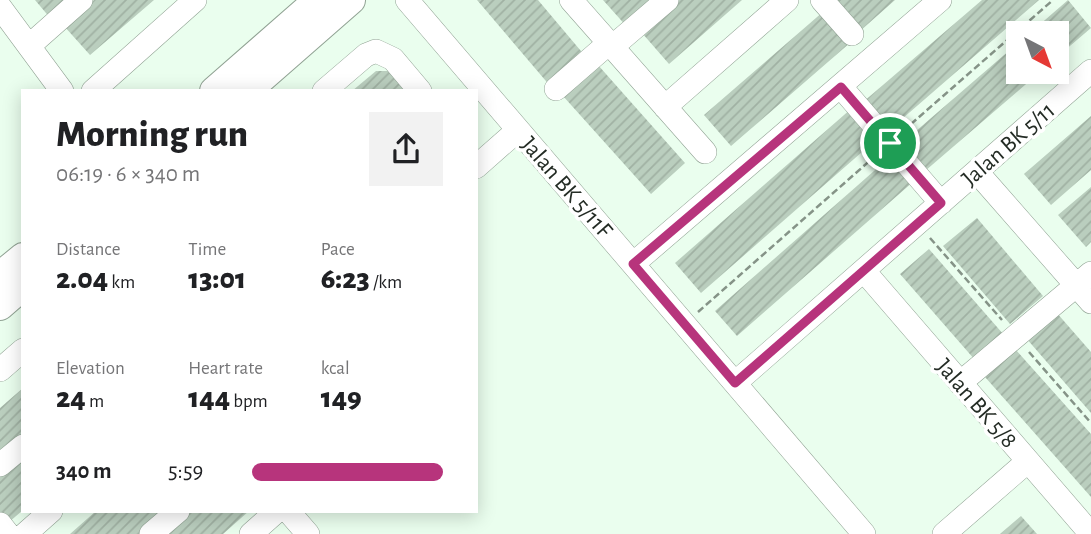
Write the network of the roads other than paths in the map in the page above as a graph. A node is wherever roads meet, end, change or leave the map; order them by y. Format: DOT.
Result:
graph roads {
  1 [pos="81,0"];
  2 [pos="195,0"];
  3 [pos="318,0"];
  4 [pos="351,0"];
  5 [pos="407,0"];
  6 [pos="571,0"];
  7 [pos="667,0"];
  8 [pos="787,0"];
  9 [pos="822,0"];
  10 [pos="940,0"];
  11 [pos="0,7"];
  12 [pos="852,34"];
  13 [pos="611,45"];
  14 [pos="29,46"];
  15 [pos="1091,71"];
  16 [pos="841,87"];
  17 [pos="61,89"];
  18 [pos="95,89"];
  19 [pos="216,89"];
  20 [pos="249,89"];
  21 [pos="326,89"];
  22 [pos="418,89"];
  23 [pos="556,89"];
  24 [pos="665,107"];
  25 [pos="519,130"];
  26 [pos="705,152"];
  27 [pos="478,162"];
  28 [pos="977,172"];
  29 [pos="941,203"];
  30 [pos="21,259"];
  31 [pos="633,264"];
  32 [pos="864,271"];
  33 [pos="0,276"];
  34 [pos="1086,287"];
  35 [pos="21,288"];
  36 [pos="0,306"];
  37 [pos="21,352"];
  38 [pos="0,370"];
  39 [pos="735,383"];
  40 [pos="960,383"];
  41 [pos="21,448"];
  42 [pos="1028,461"];
  43 [pos="0,465"];
  44 [pos="49,513"];
  45 [pos="176,513"];
  46 [pos="275,513"];
  47 [pos="290,513"];
  48 [pos="0,524"];
  49 [pos="8,534"];
  50 [pos="25,534"];
  51 [pos="151,534"];
  52 [pos="251,534"];
  53 [pos="308,534"];
  54 [pos="864,534"];
  55 [pos="944,534"];
  56 [pos="1091,534"];
  1 -- 14 [label="street"];
  2 -- 18 [label="street"];
  3 -- 19 [label="main road"];
  4 -- 20 [label="main road"];
  5 -- 25 [label="street, Jalan BK 5/11F"];
  6 -- 13 [label="street"];
  7 -- 13 [label="street"];
  8 -- 24 [label="street"];
  9 -- 12 [label="street"];
  10 -- 16 [label="street"];
  11 -- 14 [label="street"];
  13 -- 23 [label="street"];
  13 -- 24 [label="street"];
  14 -- 17 [label="street"];
  15 -- 28 [label="street, Jalan BK 5/11"];
  16 -- 29 [label="street"];
  16 -- 31 [label="street"];
  21 -- 22 [label="street"];
  24 -- 26 [label="street"];
  25 -- 27 [label="street"];
  25 -- 31 [label="street, Jalan BK 5/11F"];
  28 -- 29 [label="street, Jalan BK 5/11"];
  28 -- 34 [label="street"];
  29 -- 32 [label="street, Jalan BK 5/11"];
  30 -- 33 [label="main road"];
  31 -- 39 [label="street, Jalan BK 5/11F"];
  32 -- 39 [label="street, Jalan BK 5/11"];
  32 -- 40 [label="street, Jalan BK 5/8"];
  34 -- 40 [label="street"];
  35 -- 36 [label="main road"];
  37 -- 38 [label="street"];
  39 -- 54 [label="street, Jalan BK 5/11F"];
  40 -- 42 [label="street, Jalan BK 5/8"];
  41 -- 43 [label="street"];
  42 -- 55 [label="street"];
  42 -- 56 [label="street, Jalan BK 5/8"];
  44 -- 50 [label="street"];
  45 -- 51 [label="street"];
  46 -- 52 [label="street"];
  47 -- 53 [label="street"];
  48 -- 49 [label="street"];
}
